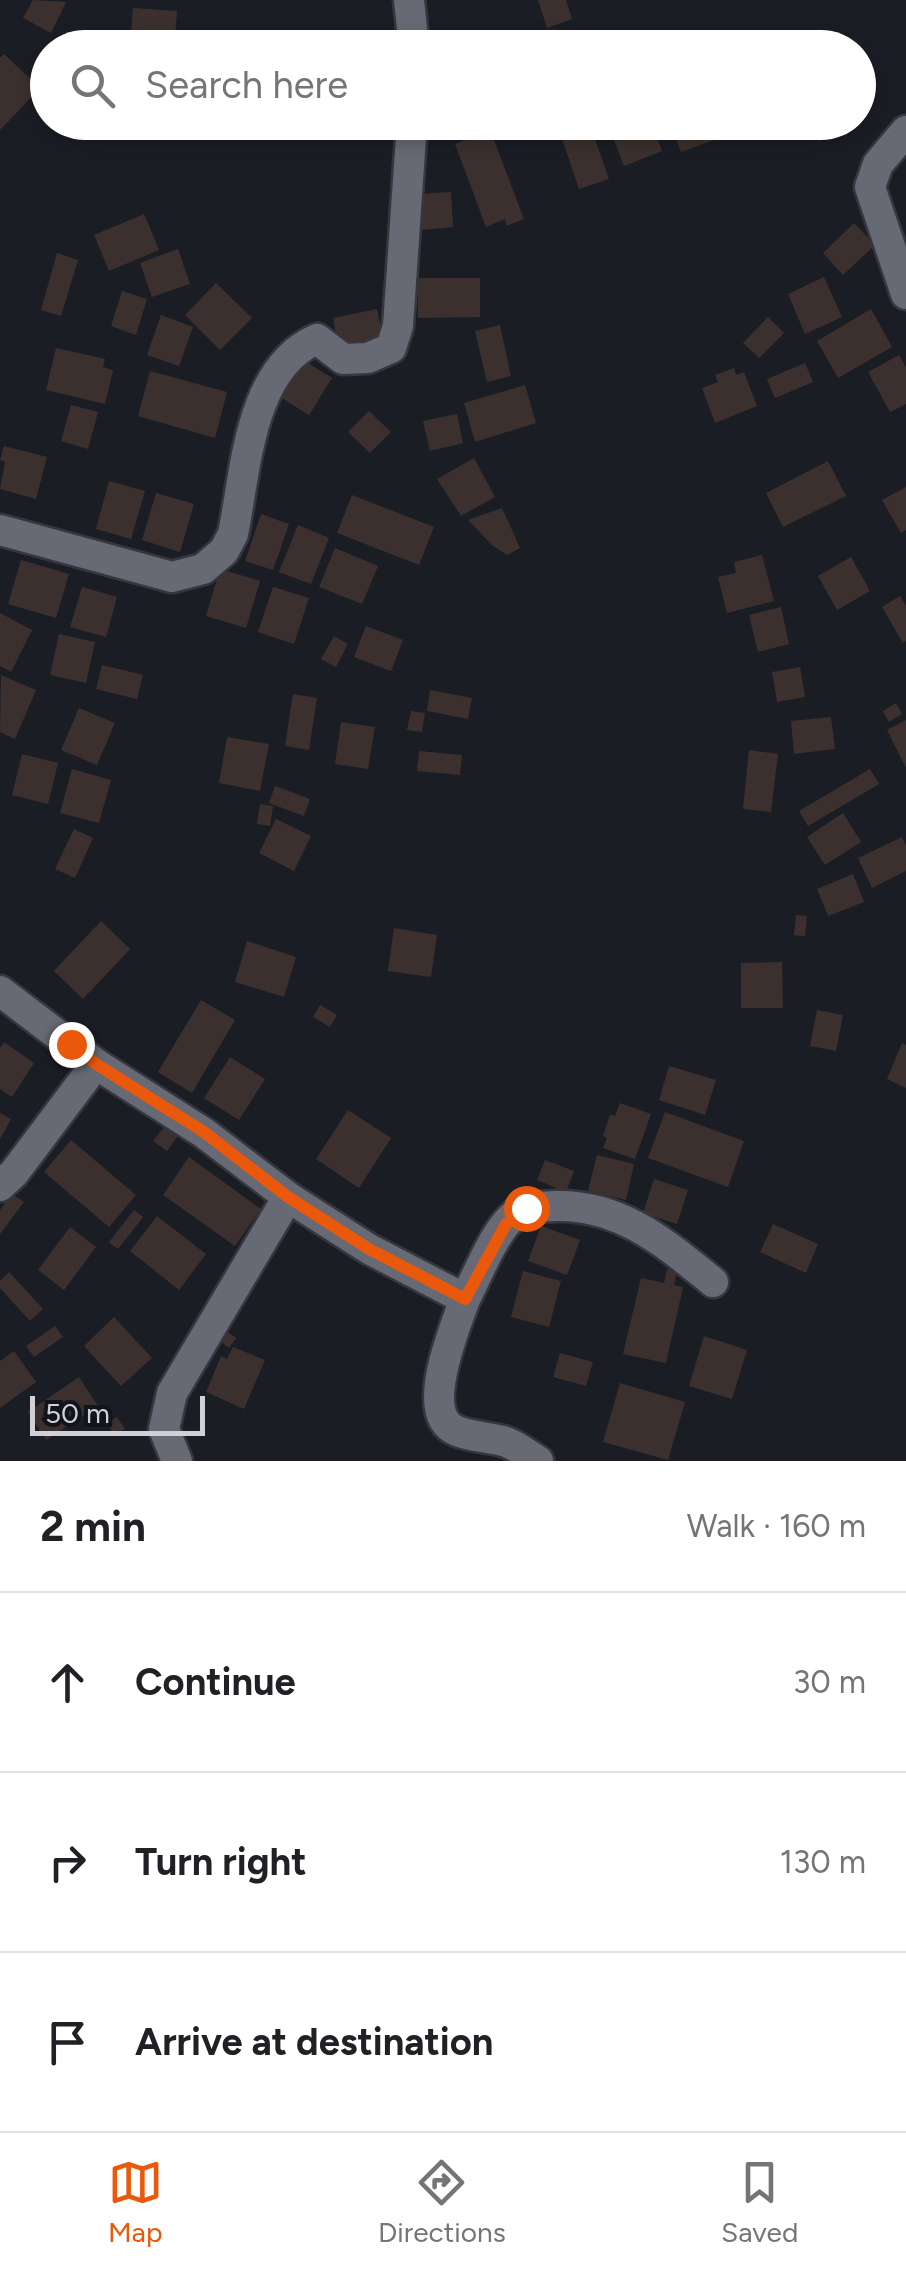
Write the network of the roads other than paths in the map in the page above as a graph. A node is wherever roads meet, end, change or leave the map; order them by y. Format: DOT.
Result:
graph roads {
  1 [pos="410,0"];
  2 [pos="412,30"];
  3 [pos="906,131"];
  4 [pos="411,140"];
  5 [pos="906,294"];
  6 [pos="0,530"];
  7 [pos="0,991"];
  8 [pos="96,1064"];
  9 [pos="0,1186"];
  10 [pos="288,1197"];
  11 [pos="713,1282"];
  12 [pos="465,1299"];
  13 [pos="176,1461"];
  14 [pos="538,1461"];
  1 -- 2 [label="street"];
  3 -- 5 [label="street"];
  4 -- 6 [label="street"];
  7 -- 8 [label="street"];
  8 -- 9 [label="street"];
  8 -- 10 [label="street"];
  10 -- 12 [label="street"];
  10 -- 13 [label="street"];
  11 -- 12 [label="street"];
  12 -- 14 [label="street"];
}
